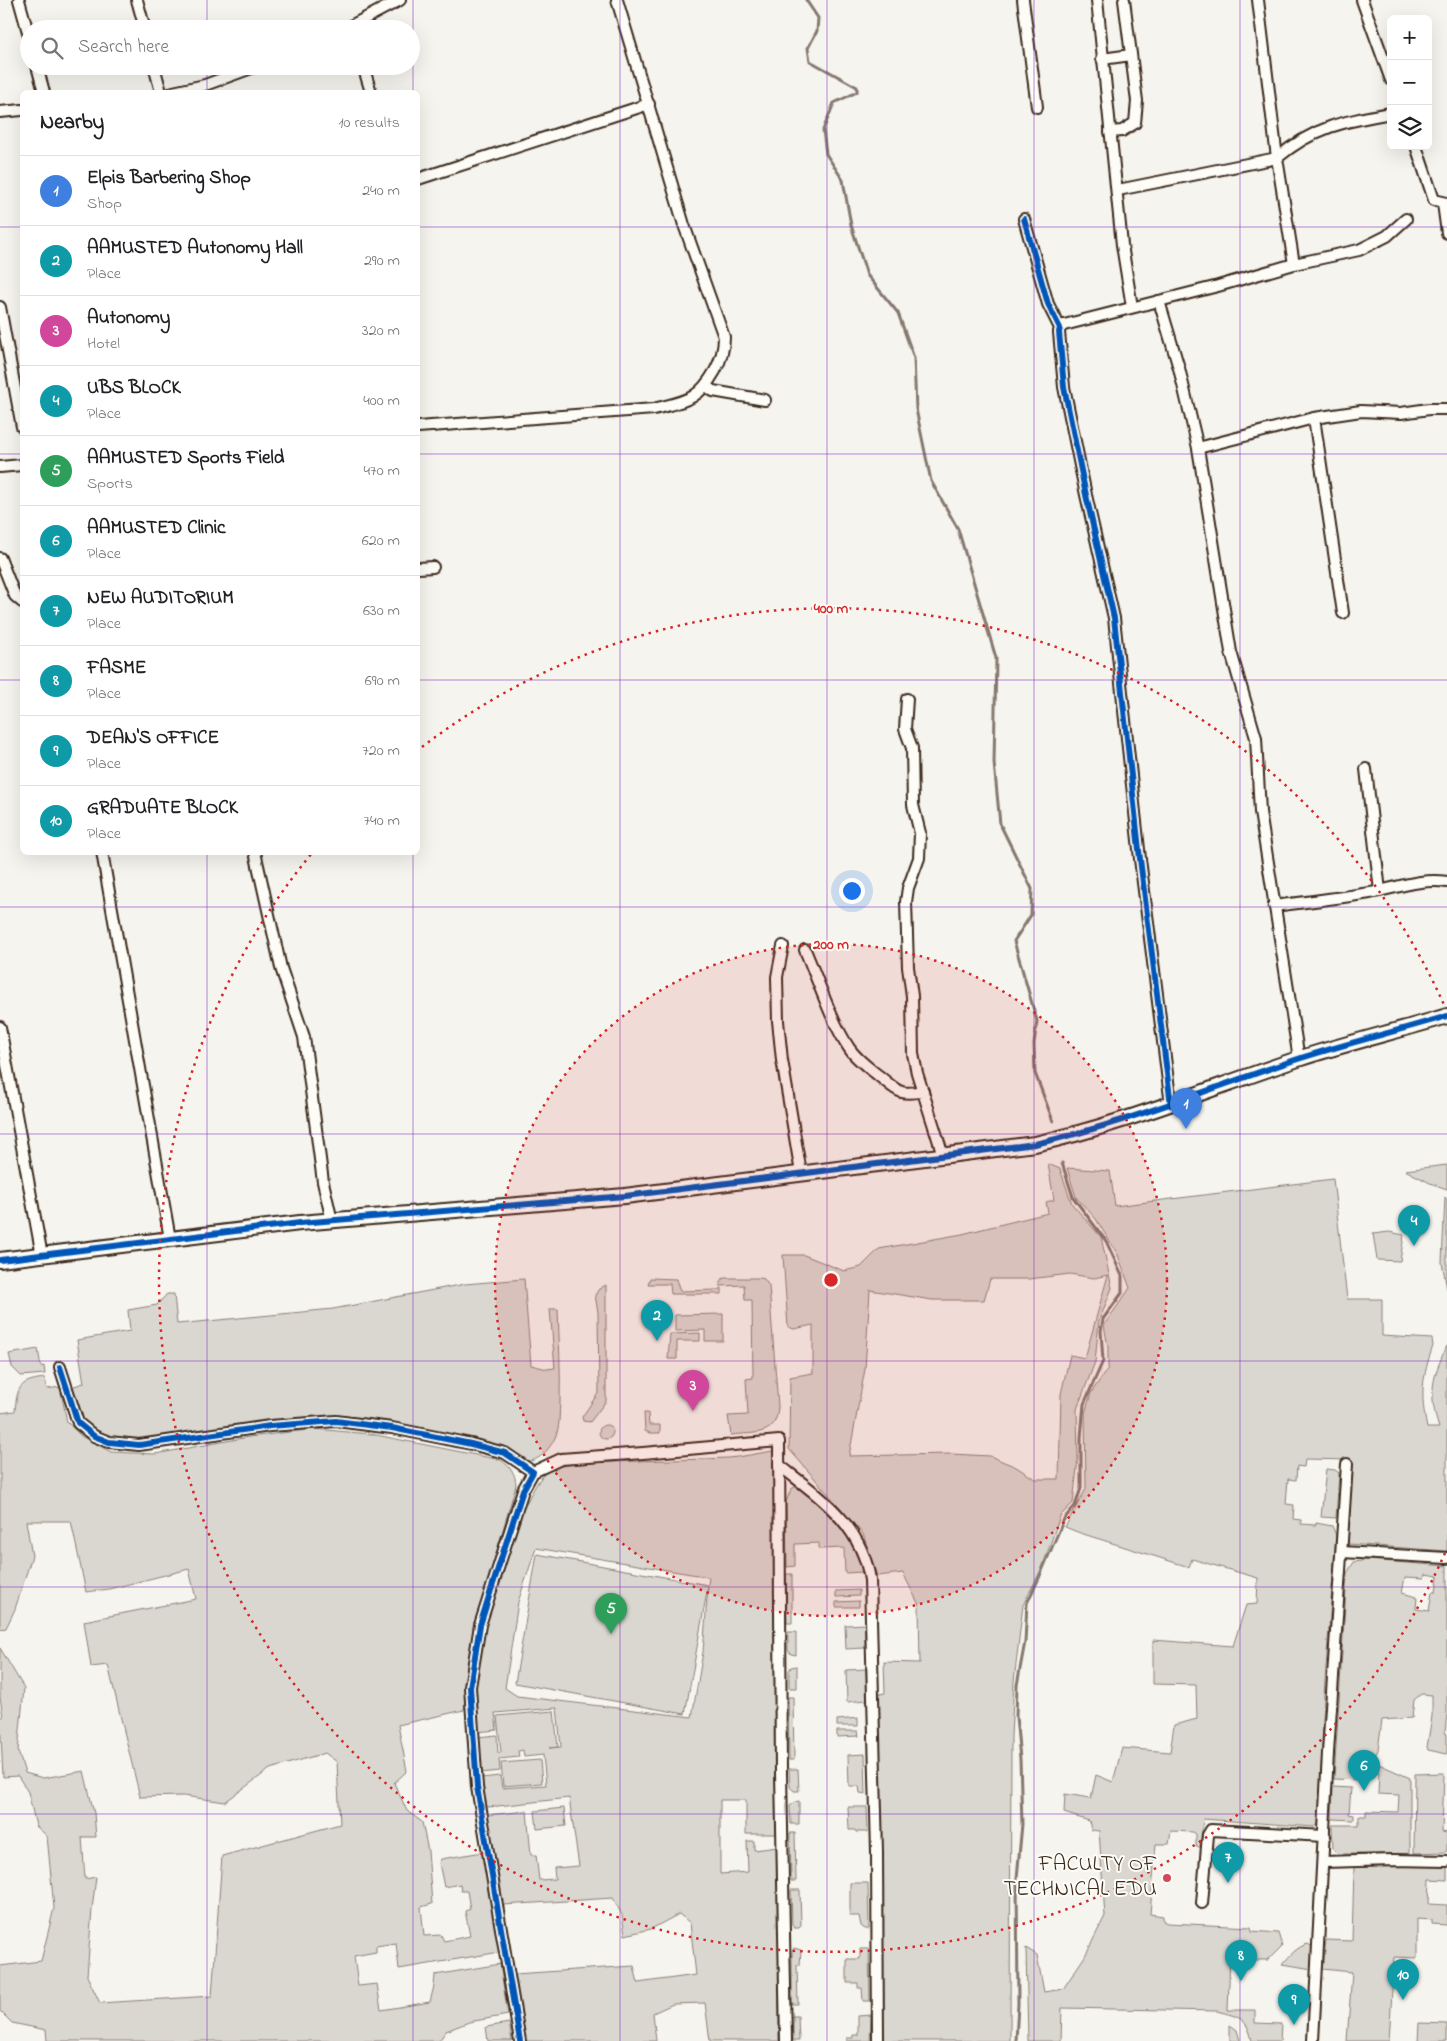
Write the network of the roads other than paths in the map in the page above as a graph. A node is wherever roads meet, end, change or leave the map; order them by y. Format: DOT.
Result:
graph roads {
  1 [pos="19,0"];
  2 [pos="137,0"];
  3 [pos="400,0"];
  4 [pos="617,0"];
  5 [pos="1023,0"];
  6 [pos="1097,0"];
  7 [pos="1124,0"];
  8 [pos="1258,0"];
  9 [pos="1362,0"];
  10 [pos="25,20"];
  11 [pos="142,20"];
  12 [pos="364,20"];
  13 [pos="1131,54"];
  14 [pos="1102,58"];
  15 [pos="1387,69"];
  16 [pos="39,75"];
  17 [pos="156,75"];
  18 [pos="237,75"];
  19 [pos="365,75"];
  20 [pos="206,89"];
  21 [pos="43,90"];
  22 [pos="160,90"];
  23 [pos="369,90"];
  24 [pos="649,104"];
  25 [pos="1037,107"];
  26 [pos="20,110"];
  27 [pos="0,112"];
  28 [pos="1387,114"];
  29 [pos="1110,132"];
  30 [pos="1417,150"];
  31 [pos="1277,158"];
  32 [pos="420,178"];
  33 [pos="1118,190"];
  34 [pos="1445,203"];
  35 [pos="1024,219"];
  36 [pos="1406,219"];
  37 [pos="1447,233"];
  38 [pos="1294,264"];
  39 [pos="1159,301"];
  40 [pos="1132,307"];
  41 [pos="0,308"];
  42 [pos="1060,328"];
  43 [pos="706,386"];
  44 [pos="764,400"];
  45 [pos="1447,409"];
  46 [pos="20,416"];
  47 [pos="1314,418"];
  48 [pos="420,427"];
  49 [pos="1198,448"];
  50 [pos="20,465"];
  51 [pos="0,467"];
  52 [pos="0,558"];
  53 [pos="433,567"];
  54 [pos="420,568"];
  55 [pos="20,600"];
  56 [pos="1343,613"];
  57 [pos="907,699"];
  58 [pos="1366,769"];
  59 [pos="103,855"];
  60 [pos="256,855"];
  61 [pos="1447,882"];
  62 [pos="1380,891"];
  63 [pos="1274,906"];
  64 [pos="783,946"];
  65 [pos="805,950"];
  66 [pos="1447,1016"];
  67 [pos="0,1027"];
  68 [pos="1299,1059"];
  69 [pos="923,1091"];
  70 [pos="1171,1105"];
  71 [pos="942,1155"];
  72 [pos="801,1173"];
  73 [pos="332,1220"];
  74 [pos="170,1239"];
  75 [pos="42,1256"];
  76 [pos="0,1260"];
  77 [pos="60,1367"];
  78 [pos="1347,1464"];
  79 [pos="779,1465"];
  80 [pos="533,1472"];
  81 [pos="1342,1552"];
  82 [pos="1447,1558"];
  83 [pos="1325,1836"];
  84 [pos="1447,1861"];
  85 [pos="1323,1862"];
  86 [pos="1202,1903"];
  87 [pos="520,2041"];
  88 [pos="786,2041"];
  89 [pos="878,2041"];
  90 [pos="1313,2041"];
  1 -- 10 [label="street"];
  2 -- 11 [label="street"];
  3 -- 12 [label="street"];
  4 -- 24 [label="street"];
  5 -- 25 [label="street"];
  6 -- 14 [label="street"];
  7 -- 13 [label="street"];
  8 -- 31 [label="street"];
  9 -- 15 [label="street"];
  13 -- 14 [label="street"];
  13 -- 29 [label="street"];
  14 -- 29 [label="street"];
  16 -- 21 [label="street"];
  17 -- 22 [label="street"];
  18 -- 20 [label="street"];
  19 -- 23 [label="street"];
  24 -- 32 [label="street"];
  24 -- 43 [label="street"];
  26 -- 27 [label="street"];
  28 -- 31 [label="street"];
  29 -- 33 [label="street"];
  30 -- 34 [label="street"];
  31 -- 33 [label="street"];
  31 -- 38 [label="street"];
  33 -- 40 [label="street"];
  34 -- 37 [label="street"];
  35 -- 42 [label="street"];
  36 -- 38 [label="street"];
  38 -- 39 [label="street"];
  39 -- 40 [label="street"];
  39 -- 49 [label="street"];
  40 -- 42 [label="street"];
  41 -- 46 [label="street"];
  42 -- 70 [label="street"];
  43 -- 44 [label="street"];
  43 -- 48 [label="street"];
  45 -- 47 [label="street"];
  47 -- 49 [label="street"];
  47 -- 56 [label="street"];
  49 -- 63 [label="street"];
  50 -- 51 [label="street"];
  52 -- 55 [label="street"];
  53 -- 54 [label="street"];
  57 -- 69 [label="street"];
  58 -- 62 [label="street"];
  59 -- 74 [label="street"];
  60 -- 73 [label="street"];
  61 -- 62 [label="street"];
  62 -- 63 [label="street"];
  63 -- 68 [label="street"];
  64 -- 72 [label="street"];
  65 -- 69 [label="street"];
  66 -- 68 [label="street"];
  67 -- 75 [label="street"];
  68 -- 70 [label="street"];
  69 -- 71 [label="street"];
  70 -- 71 [label="street"];
  71 -- 72 [label="street"];
  72 -- 73 [label="street"];
  73 -- 74 [label="street"];
  74 -- 75 [label="street"];
  75 -- 76 [label="street"];
  77 -- 80 [label="street"];
  78 -- 81 [label="street"];
  79 -- 80 [label="street"];
  79 -- 88 [label="street"];
  79 -- 89 [label="street"];
  80 -- 87 [label="street"];
  81 -- 82 [label="street"];
  81 -- 83 [label="street"];
  83 -- 85 [label="street"];
  83 -- 86 [label="street"];
  84 -- 85 [label="street"];
  85 -- 90 [label="street"];
}
